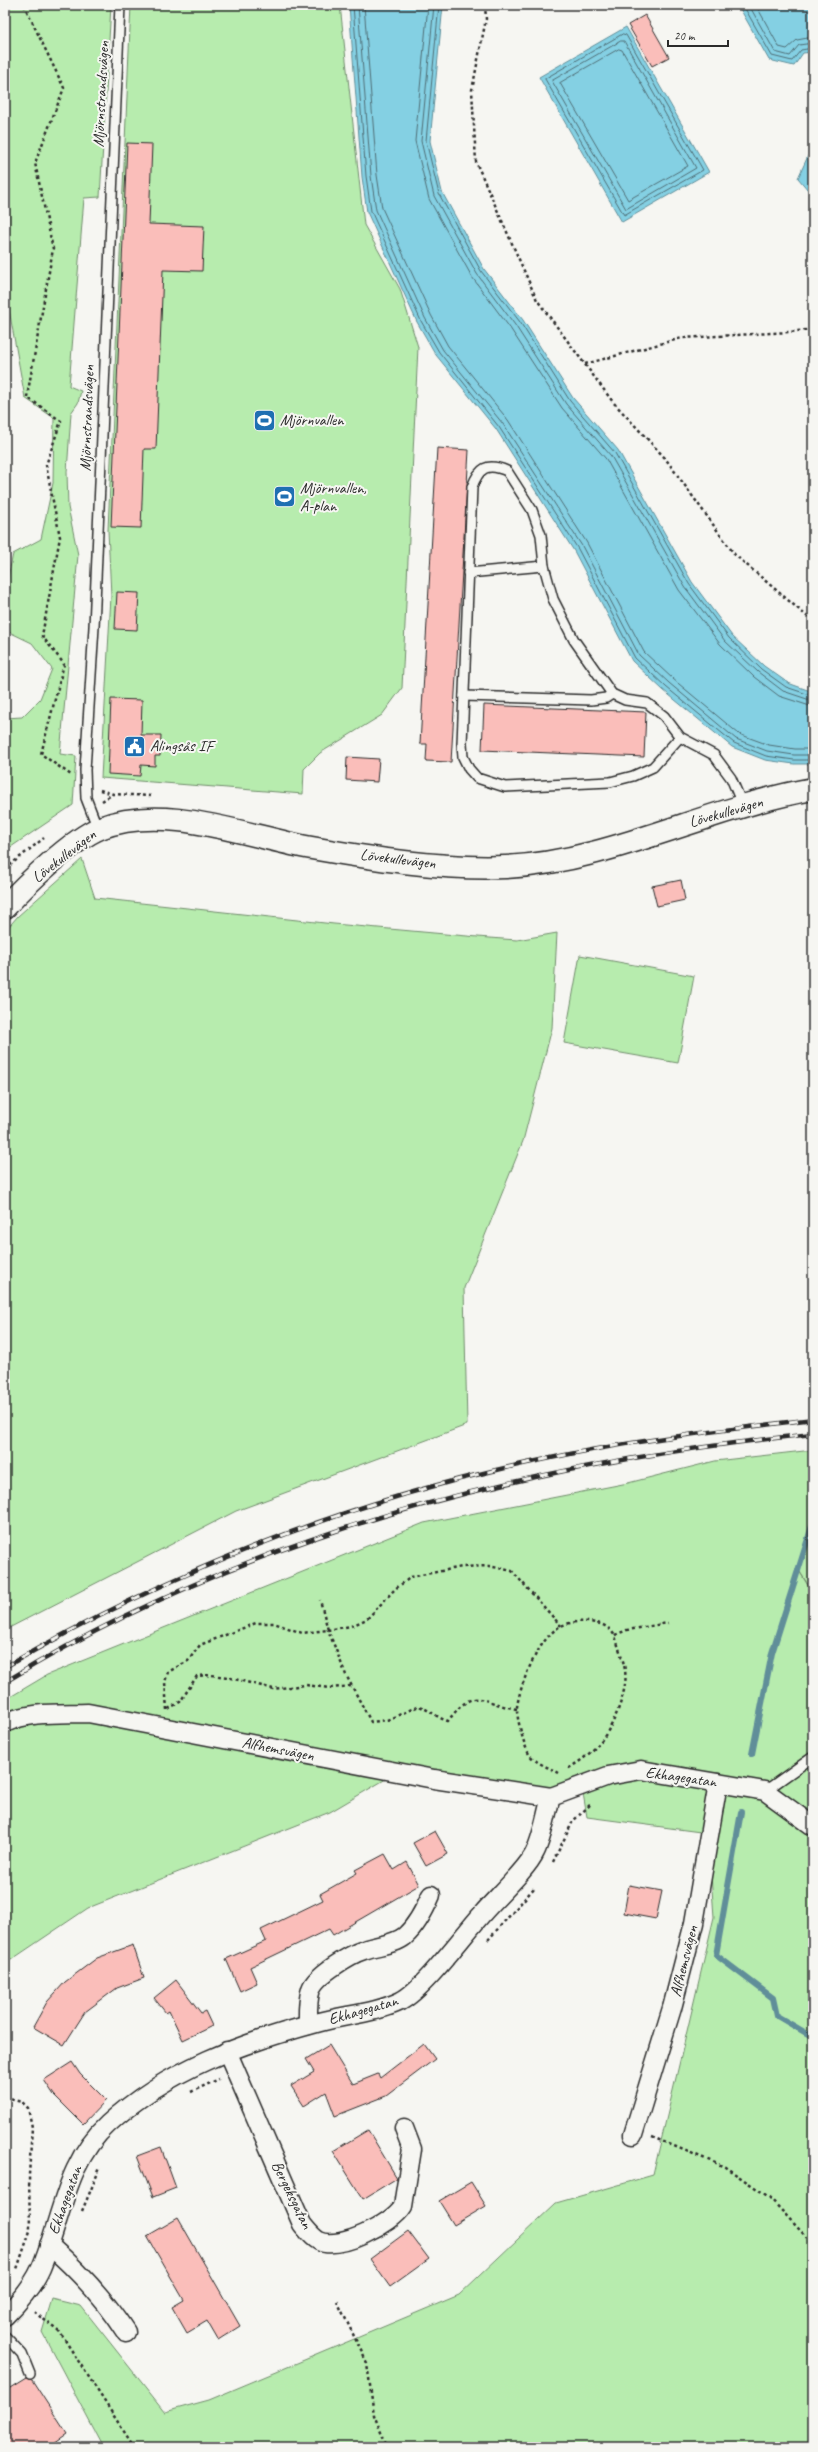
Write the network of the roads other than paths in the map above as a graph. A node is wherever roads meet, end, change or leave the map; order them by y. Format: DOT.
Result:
graph roads {
  1 [pos="120,5"];
  2 [pos="544,566"];
  3 [pos="468,573"];
  4 [pos="612,694"];
  5 [pos="464,696"];
  6 [pos="680,737"];
  7 [pos="813,789"];
  8 [pos="743,806"];
  9 [pos="98,829"];
  10 [pos="5,907"];
  11 [pos="5,1723"];
  12 [pos="813,1757"];
  13 [pos="718,1782"];
  14 [pos="765,1791"];
  15 [pos="551,1797"];
  16 [pos="813,1826"];
  17 [pos="432,1895"];
  18 [pos="308,2026"];
  19 [pos="227,2051"];
  20 [pos="404,2128"];
  21 [pos="634,2135"];
  22 [pos="49,2245"];
  23 [pos="5,2316"];
  24 [pos="126,2332"];
  25 [pos="5,2336"];
  26 [pos="30,2374"];
  1 -- 9 [label="lane, Mjörnstrandsvägen"];
  2 -- 3 [label="lane"];
  2 -- 3 [label="lane"];
  2 -- 4 [label="lane"];
  3 -- 5 [label="lane"];
  4 -- 5 [label="lane"];
  4 -- 6 [label="lane"];
  5 -- 6 [label="lane"];
  6 -- 8 [label="lane"];
  7 -- 8 [label="street, Lövekullevägen"];
  8 -- 9 [label="street, Lövekullevägen"];
  9 -- 10 [label="street, Lövekullevägen"];
  11 -- 15 [label="street, Alfhemsvägen"];
  12 -- 14 [label="lane"];
  13 -- 14 [label="street, Ekhagegatan"];
  13 -- 15 [label="street, Ekhagegatan"];
  13 -- 21 [label="street, Alfhemsvägen"];
  14 -- 16 [label="street, Ekhagegatan"];
  15 -- 18 [label="street, Ekhagegatan"];
  17 -- 18 [label="street"];
  18 -- 19 [label="street, Ekhagegatan"];
  19 -- 20 [label="street, Bergeksgatan"];
  19 -- 22 [label="street, Ekhagegatan"];
  22 -- 23 [label="street, Ekhagegatan"];
  22 -- 24 [label="street"];
  25 -- 26 [label="lane"];
}
